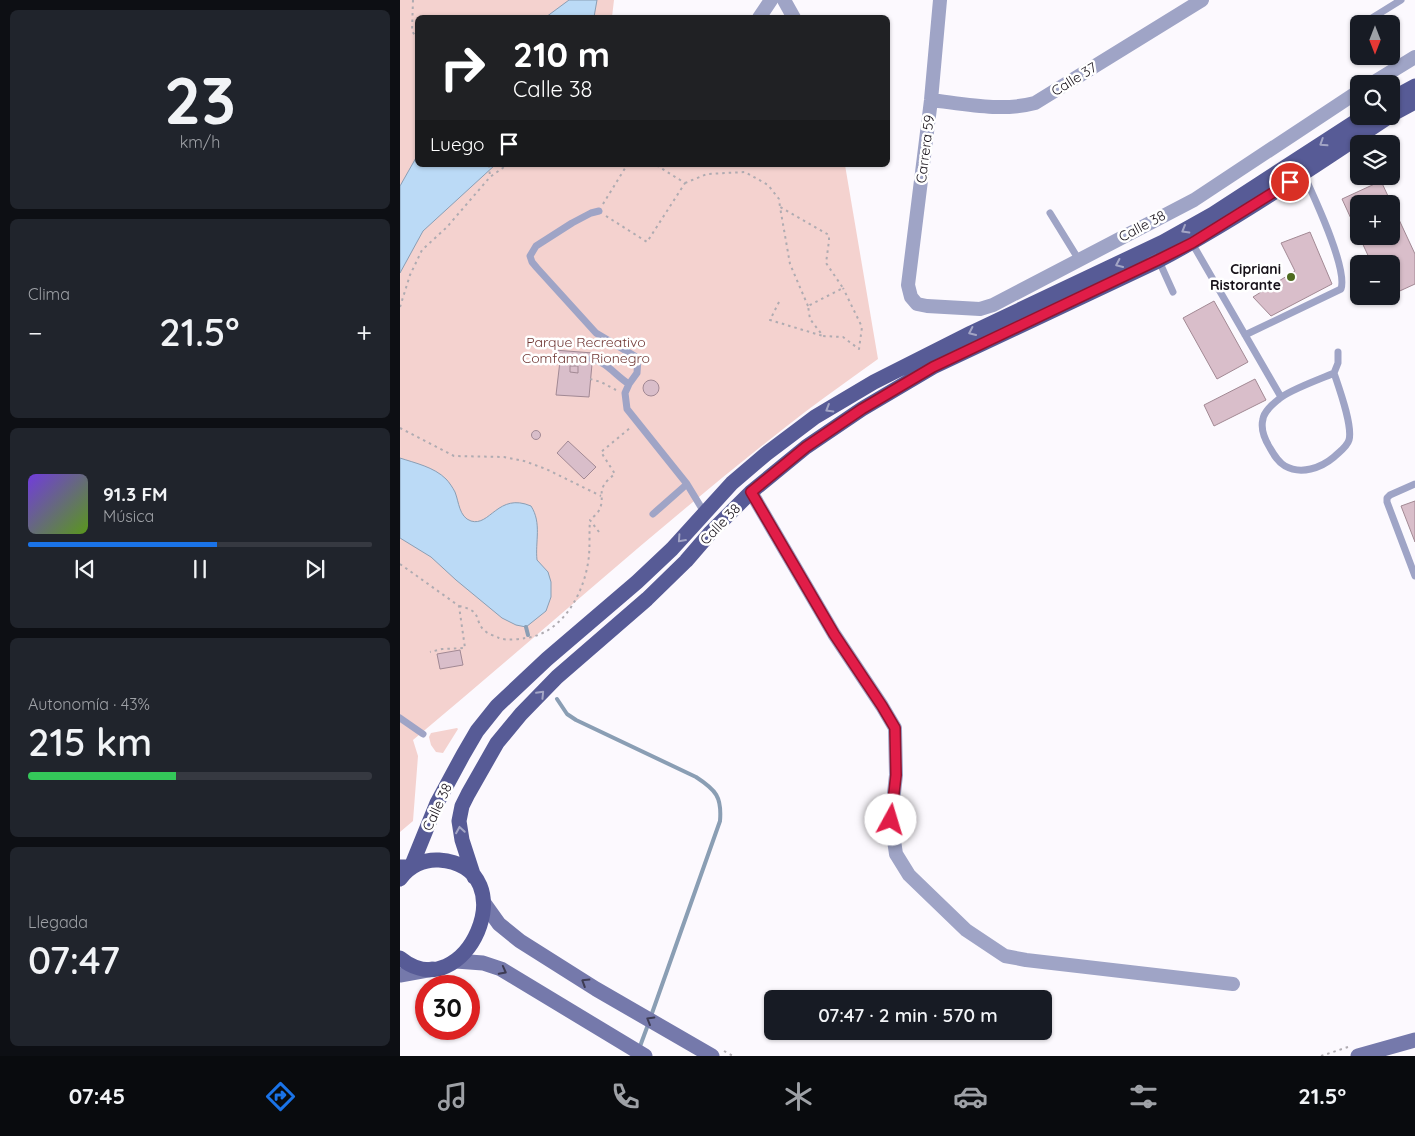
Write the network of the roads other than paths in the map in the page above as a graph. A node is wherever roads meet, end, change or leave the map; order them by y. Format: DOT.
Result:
graph roads {
  1 [pos="771,0"];
  2 [pos="784,0"];
  3 [pos="940,0"];
  4 [pos="1202,0"];
  5 [pos="1401,0"];
  6 [pos="761,15"];
  7 [pos="792,15"];
  8 [pos="1377,15"];
  9 [pos="1415,58"];
  10 [pos="1386,75"];
  11 [pos="1415,86"];
  12 [pos="1400,94"];
  13 [pos="1350,97"];
  14 [pos="931,100"];
  15 [pos="1415,102"];
  16 [pos="1400,111"];
  17 [pos="1350,125"];
  18 [pos="1377,125"];
  19 [pos="1303,173"];
  20 [pos="598,211"];
  21 [pos="1050,214"];
  22 [pos="1192,243"];
  23 [pos="1079,260"];
  24 [pos="1158,260"];
  25 [pos="1173,292"];
  26 [pos="911,297"];
  27 [pos="1245,335"];
  28 [pos="1338,352"];
  29 [pos="592,359"];
  30 [pos="1334,373"];
  31 [pos="629,384"];
  32 [pos="1281,397"];
  33 [pos="687,484"];
  34 [pos="1415,484"];
  35 [pos="751,492"];
  36 [pos="704,512"];
  37 [pos="653,514"];
  38 [pos="1415,576"];
  39 [pos="400,718"];
  40 [pos="422,734"];
  41 [pos="405,867"];
  42 [pos="474,877"];
  43 [pos="400,879"];
  44 [pos="484,903"];
  45 [pos="400,958"];
  46 [pos="456,961"];
  47 [pos="434,969"];
  48 [pos="400,975"];
  49 [pos="1233,984"];
  50 [pos="1415,1040"];
  51 [pos="645,1056"];
  52 [pos="712,1056"];
  53 [pos="1358,1056"];
  1 -- 6 [label="street"];
  2 -- 7 [label="street"];
  3 -- 14 [label="street, Carrera 59"];
  4 -- 14 [label="street, Calle 37"];
  5 -- 8 [label="lane"];
  9 -- 10 [label="street"];
  11 -- 12 [label="main road"];
  13 -- 23 [label="street, Calle 38"];
  14 -- 26 [label="street, Carrera 59"];
  15 -- 16 [label="main road, Calle 38"];
  17 -- 36 [label="main road, Calle 38, one-way"];
  18 -- 19 [label="main road, Calle 38"];
  19 -- 22 [label="main road, Calle 38"];
  19 -- 27 [label="lane"];
  20 -- 31 [label="lane"];
  21 -- 23 [label="lane"];
  22 -- 24 [label="main road, Calle 38"];
  22 -- 27 [label="lane"];
  23 -- 26 [label="street, Calle 38"];
  24 -- 25 [label="lane"];
  24 -- 35 [label="main road, Calle 38"];
  27 -- 32 [label="lane"];
  28 -- 30 [label="lane"];
  29 -- 31 [label="lane"];
  30 -- 32 [label="lane"];
  30 -- 32 [label="lane"];
  31 -- 33 [label="lane"];
  33 -- 36 [label="lane"];
  33 -- 37 [label="lane"];
  34 -- 38 [label="lane"];
  42 -- 35 [label="main road, Calle 38, one-way"];
  35 -- 49 [label="street"];
  36 -- 41 [label="main road, Calle 38, one-way"];
  39 -- 40 [label="lane"];
  41 -- 42 [label="main road"];
  41 -- 43 [label="main road"];
  42 -- 44 [label="main road, Calle 38"];
  44 -- 46 [label="main road"];
  52 -- 44 [label="street, one-way"];
  45 -- 47 [label="main road"];
  46 -- 47 [label="main road"];
  46 -- 51 [label="street, one-way"];
  47 -- 48 [label="street"];
  50 -- 53 [label="street"];
}
